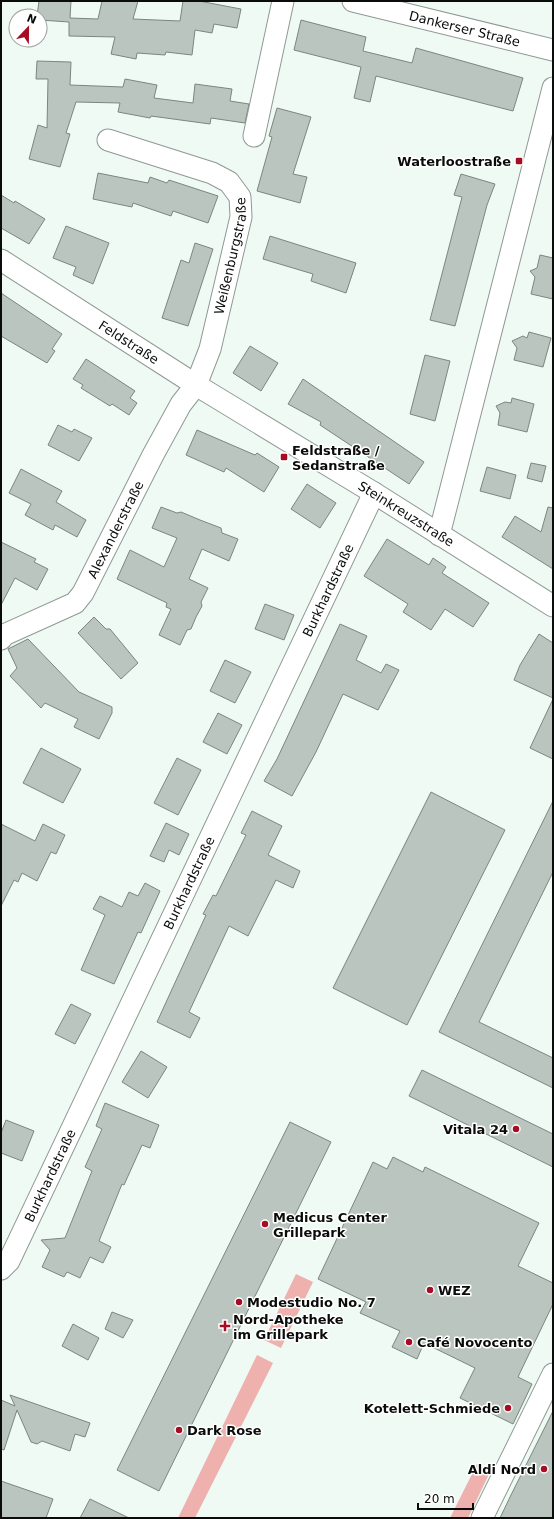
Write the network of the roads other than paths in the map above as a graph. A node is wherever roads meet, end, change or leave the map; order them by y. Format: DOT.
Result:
graph roads {
  1 [pos="283,1"];
  2 [pos="353,1"];
  3 [pos="553,50"];
  4 [pos="553,88"];
  5 [pos="254,136"];
  6 [pos="108,140"];
  7 [pos="1,260"];
  8 [pos="196,385"];
  9 [pos="258,423"];
  10 [pos="374,493"];
  11 [pos="439,535"];
  12 [pos="553,606"];
  13 [pos="1,639"];
  14 [pos="1,1269"];
  15 [pos="553,1374"];
  16 [pos="482,1518"];
  1 -- 5 [label="street"];
  2 -- 3 [label="street, Dankerser Straße"];
  4 -- 11 [label="street"];
  6 -- 8 [label="street, Weißenburgstraße"];
  7 -- 8 [label="street, Feldstraße"];
  8 -- 9 [label="street, Feldstraße"];
  8 -- 13 [label="street, Alexanderstraße"];
  9 -- 10 [label="street, Steinkreuzstraße"];
  10 -- 11 [label="street, Steinkreuzstraße"];
  10 -- 14 [label="street, Burkhardstraße"];
  11 -- 12 [label="street, Steinkreuzstraße"];
  15 -- 16 [label="street"];
}
